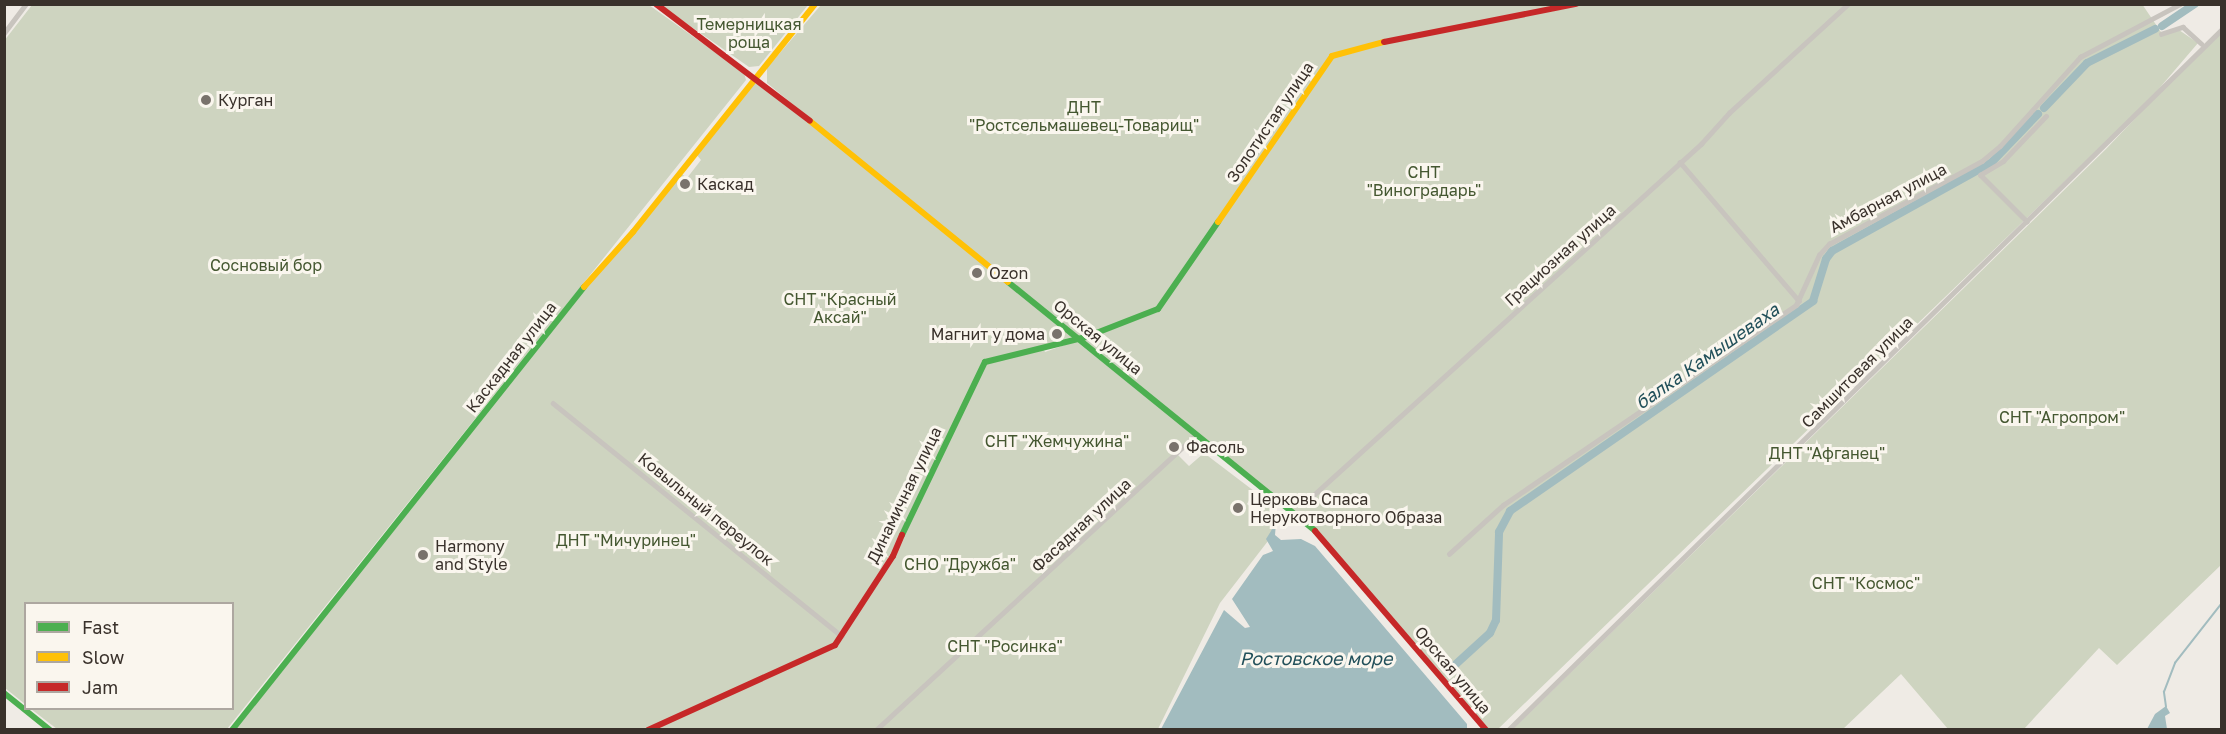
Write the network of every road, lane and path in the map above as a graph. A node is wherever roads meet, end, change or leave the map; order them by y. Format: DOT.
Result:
graph roads {
  1 [pos="26,4"];
  2 [pos="656,4"];
  3 [pos="815,4"];
  4 [pos="1576,4"];
  5 [pos="1848,4"];
  6 [pos="2180,4"];
  7 [pos="2222,29"];
  8 [pos="4,33"];
  9 [pos="2161,34"];
  10 [pos="2202,44"];
  11 [pos="755,78"];
  12 [pos="2046,116"];
  13 [pos="1680,162"];
  14 [pos="2027,222"];
  15 [pos="1799,301"];
  16 [pos="1079,339"];
  17 [pos="985,362"];
  18 [pos="553,403"];
  19 [pos="1196,435"];
  20 [pos="1279,502"];
  21 [pos="1449,554"];
  22 [pos="842,636"];
  23 [pos="4,693"];
  24 [pos="24,709"];
  25 [pos="26,710"];
  26 [pos="50,729"];
  27 [pos="232,729"];
  28 [pos="648,729"];
  29 [pos="876,729"];
  30 [pos="1486,729"];
  31 [pos="1508,729"];
  1 -- 8 [label="street"];
  2 -- 11 [label="street, Орская улица"];
  3 -- 11 [label="street, Каскадная улица"];
  4 -- 16 [label="street, Золотистая улица"];
  5 -- 13 [label="street, Грациозная улица"];
  6 -- 15 [label="street, Амбарная улица"];
  7 -- 10 [label="street, Самшитовая улица"];
  9 -- 10 [label="street"];
  10 -- 14 [label="street, Самшитовая улица"];
  11 -- 16 [label="street, Орская улица"];
  11 -- 27 [label="street, Каскадная улица"];
  12 -- 14 [label="street"];
  13 -- 15 [label="street"];
  13 -- 20 [label="street, Грациозная улица"];
  14 -- 31 [label="street, Самшитовая улица"];
  15 -- 21 [label="street, Амбарная улица"];
  16 -- 17 [label="street, Золотистая улица"];
  16 -- 19 [label="street, Орская улица"];
  17 -- 22 [label="street, Динамичная улица"];
  18 -- 22 [label="street, Ковыльный переулок"];
  19 -- 20 [label="street, Орская улица"];
  19 -- 29 [label="street, Фасадная улица"];
  20 -- 30 [label="street, Орская улица"];
  22 -- 28 [label="street, Динамичная улица"];
  23 -- 24 [label="street"];
  25 -- 26 [label="street"];
}
